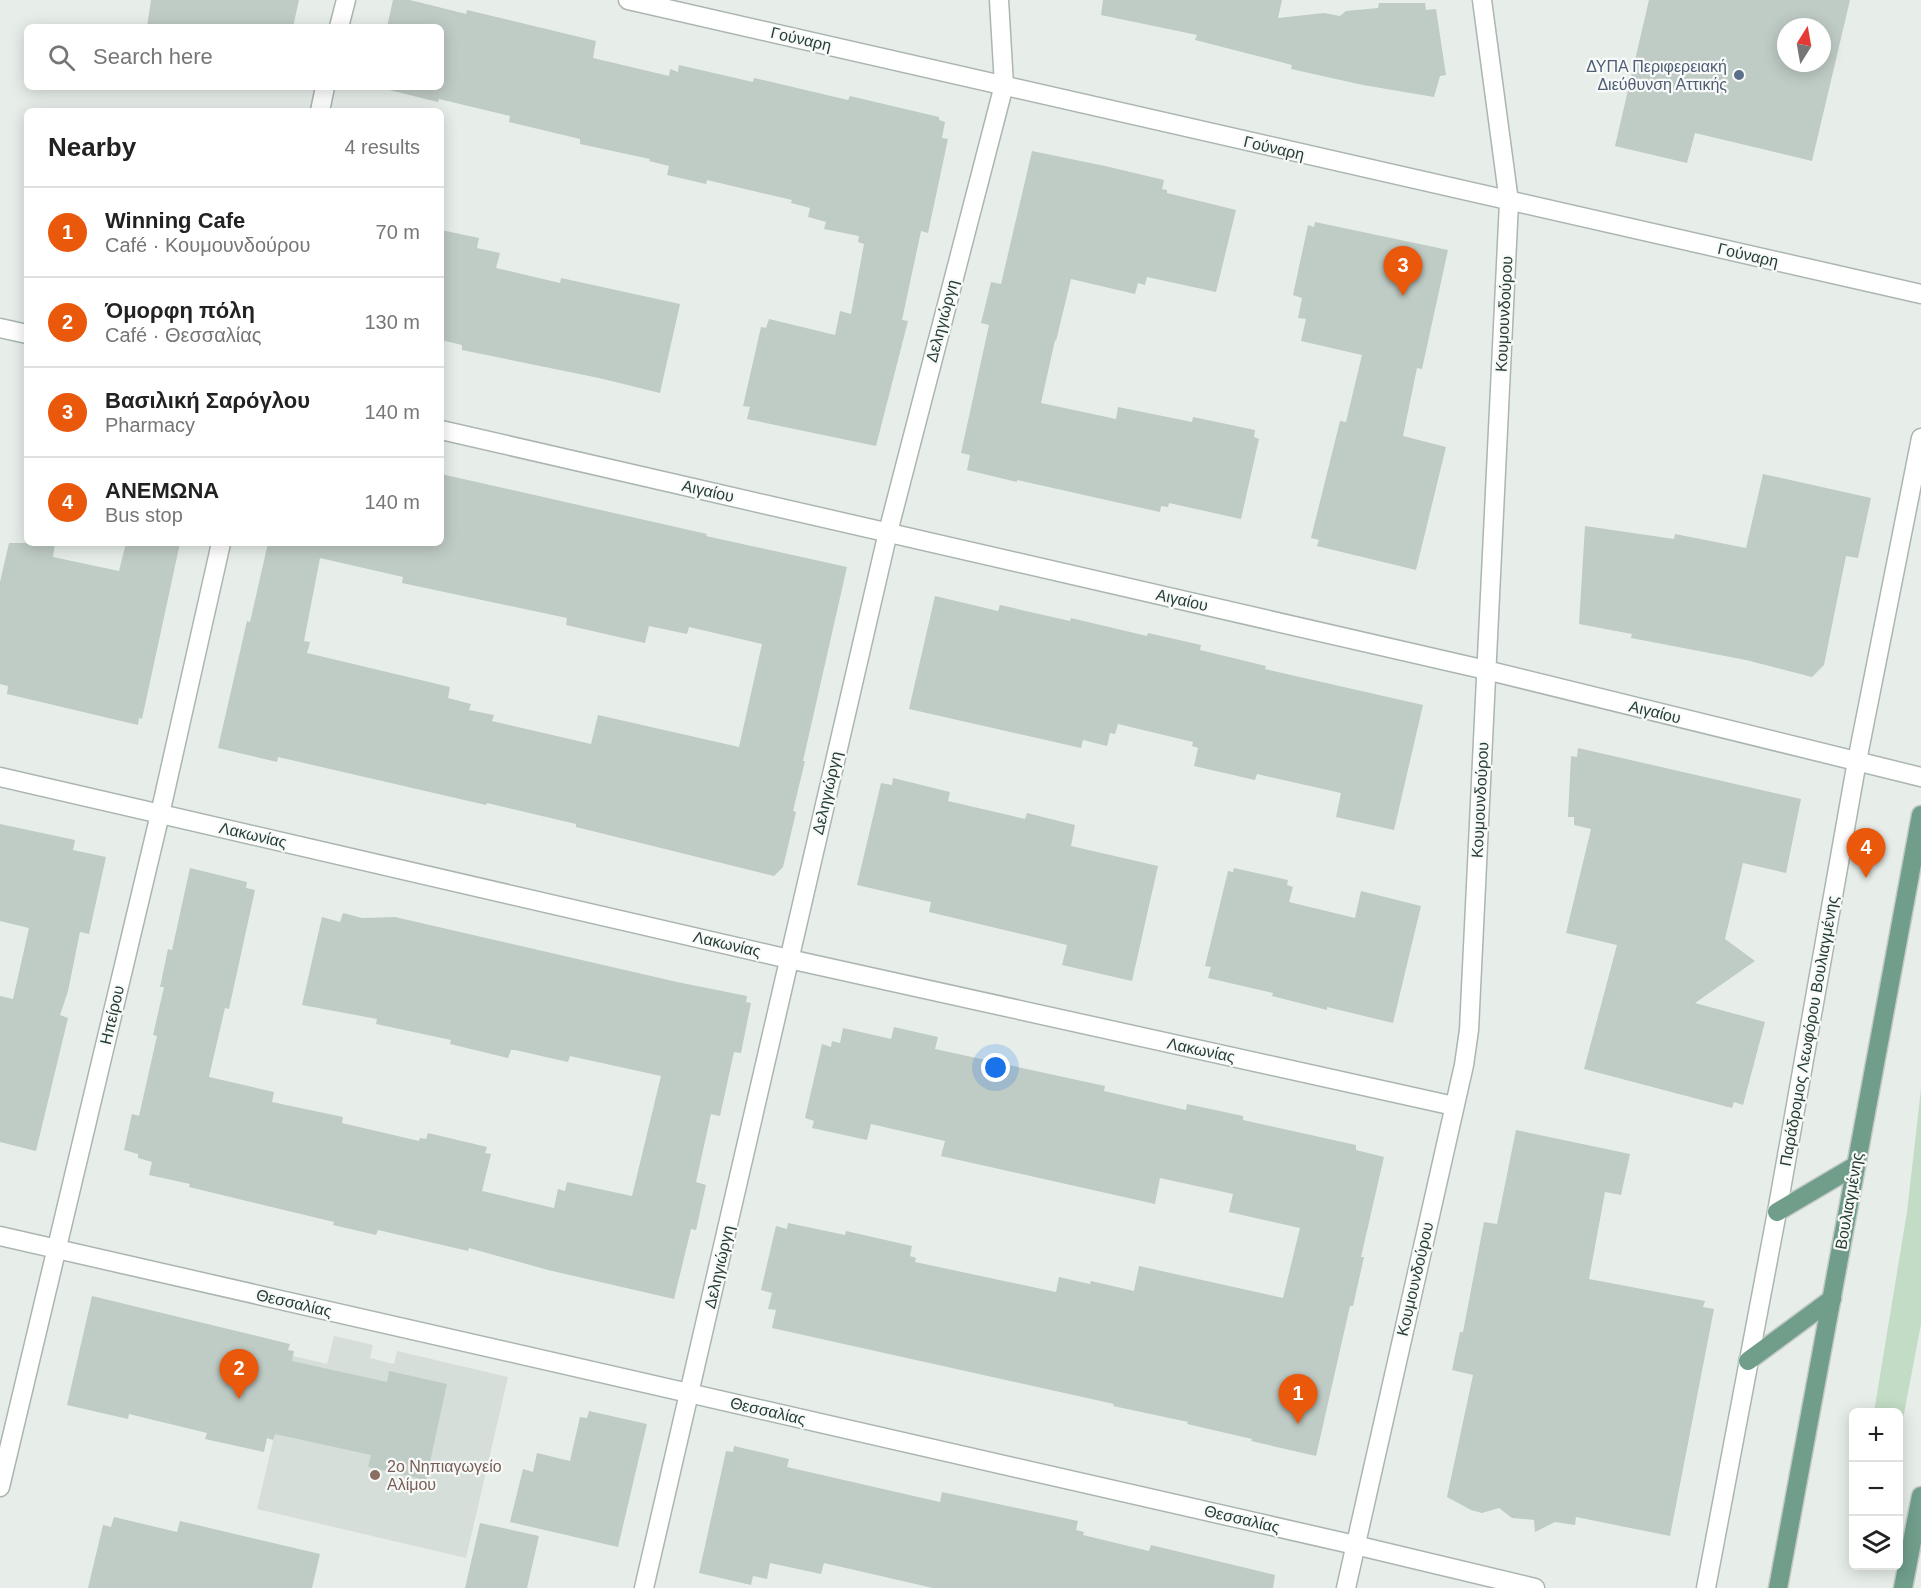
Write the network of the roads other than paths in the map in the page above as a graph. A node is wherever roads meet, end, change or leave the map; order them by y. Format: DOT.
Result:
graph roads {
  1 [pos="346,0"];
  2 [pos="628,0"];
  3 [pos="999,0"];
  4 [pos="1482,0"];
  5 [pos="340,24"];
  6 [pos="1004,85"];
  7 [pos="324,90"];
  8 [pos="321,108"];
  9 [pos="1509,201"];
  10 [pos="1921,294"];
  11 [pos="0,328"];
  12 [pos="24,333"];
  13 [pos="444,431"];
  14 [pos="1921,438"];
  15 [pos="888,532"];
  16 [pos="220,546"];
  17 [pos="1486,670"];
  18 [pos="1857,761"];
  19 [pos="0,777"];
  20 [pos="1921,777"];
  21 [pos="160,814"];
  22 [pos="1921,815"];
  23 [pos="789,959"];
  24 [pos="1454,1106"];
  25 [pos="1855,1166"];
  26 [pos="1777,1212"];
  27 [pos="0,1236"];
  28 [pos="57,1248"];
  29 [pos="1832,1299"];
  30 [pos="1748,1361"];
  31 [pos="690,1393"];
  32 [pos="0,1487"];
  33 [pos="1921,1496"];
  34 [pos="1355,1545"];
  35 [pos="644,1588"];
  36 [pos="1346,1588"];
  37 [pos="1535,1588"];
  38 [pos="1706,1588"];
  39 [pos="1778,1588"];
  40 [pos="1903,1588"];
  1 -- 5 [label="street"];
  2 -- 6 [label="street, Γούναρη"];
  3 -- 6 [label="street, Δεληγιώργη"];
  4 -- 9 [label="street, Κουμουνδούρου"];
  6 -- 9 [label="street, Γούναρη"];
  6 -- 15 [label="street, Δεληγιώργη"];
  7 -- 8 [label="street"];
  9 -- 10 [label="street, Γούναρη"];
  9 -- 17 [label="street, Κουμουνδούρου"];
  11 -- 12 [label="street"];
  13 -- 15 [label="street, Αιγαίου"];
  14 -- 18 [label="street, Παράδρομος Λεωφόρου Βουλιαγμένης"];
  15 -- 17 [label="street, Αιγαίου"];
  15 -- 23 [label="street, Δεληγιώργη"];
  16 -- 21 [label="street, Ηπείρου"];
  17 -- 18 [label="street, Αιγαίου"];
  17 -- 24 [label="street, Κουμουνδούρου"];
  18 -- 20 [label="street, Αιγαίου"];
  18 -- 26 [label="street, Παράδρομος Λεωφόρου Βουλιαγμένης"];
  19 -- 21 [label="street, Λακωνίας"];
  21 -- 23 [label="street, Λακωνίας"];
  21 -- 28 [label="street, Ηπείρου"];
  22 -- 25 [label="main road, Βουλιαγμένης"];
  23 -- 24 [label="street, Λακωνίας"];
  23 -- 31 [label="street, Δεληγιώργη"];
  24 -- 34 [label="street, Κουμουνδούρου"];
  25 -- 26 [label="main road"];
  25 -- 29 [label="main road, Βουλιαγμένης"];
  26 -- 30 [label="street, Παράδρομος Λεωφόρου Βουλιαγμένης"];
  27 -- 28 [label="street, Θεσσαλίας"];
  28 -- 31 [label="street, Θεσσαλίας"];
  28 -- 32 [label="street, Ηπείρου"];
  29 -- 30 [label="main road"];
  29 -- 39 [label="main road, Βουλιαγμένης"];
  30 -- 38 [label="street, Παράδρομος Λεωφόρου Βουλιαγμένης"];
  31 -- 34 [label="street, Θεσσαλίας"];
  31 -- 35 [label="street, Δεληγιώργη"];
  33 -- 40 [label="main road"];
  34 -- 36 [label="street, Κουμουνδούρου"];
  34 -- 37 [label="street, Θεσσαλίας"];
}
